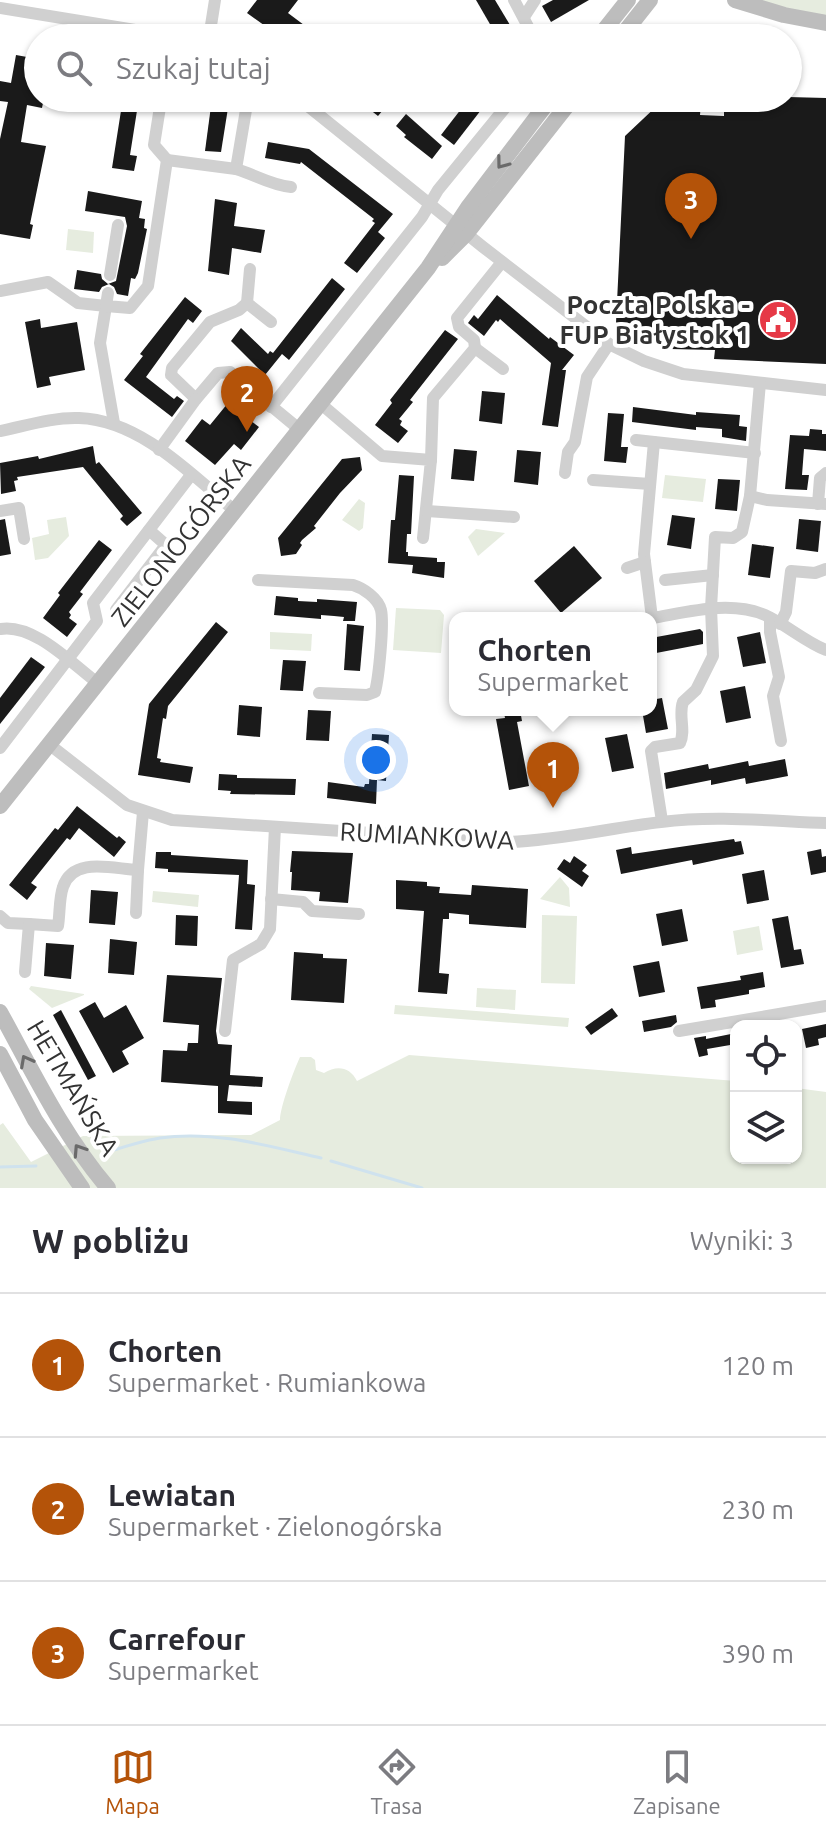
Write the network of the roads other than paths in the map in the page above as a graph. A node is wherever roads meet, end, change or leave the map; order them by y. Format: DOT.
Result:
graph roads {
  1 [pos="215,0"];
  2 [pos="514,0"];
  3 [pos="535,0"];
  4 [pos="628,0"];
  5 [pos="650,0"];
  6 [pos="735,0"];
  7 [pos="0,8"];
  8 [pos="524,17"];
  9 [pos="826,23"];
  10 [pos="98,24"];
  11 [pos="211,24"];
  12 [pos="527,24"];
  13 [pos="609,24"];
  14 [pos="631,24"];
  15 [pos="159,112"];
  16 [pos="246,112"];
  17 [pos="316,112"];
  18 [pos="502,112"];
  19 [pos="541,112"];
  20 [pos="561,112"];
  21 [pos="167,160"];
  22 [pos="236,169"];
  23 [pos="291,187"];
  24 [pos="430,203"];
  25 [pos="118,225"];
  26 [pos="461,229"];
  27 [pos="502,262"];
  28 [pos="250,269"];
  29 [pos="110,275"];
  30 [pos="0,291"];
  31 [pos="107,300"];
  32 [pos="247,303"];
  33 [pos="271,322"];
  34 [pos="609,344"];
  35 [pos="475,348"];
  36 [pos="503,369"];
  37 [pos="760,383"];
  38 [pos="826,390"];
  39 [pos="196,399"];
  40 [pos="321,404"];
  41 [pos="271,407"];
  42 [pos="114,423"];
  43 [pos="299,429"];
  44 [pos="0,431"];
  45 [pos="636,440"];
  46 [pos="654,442"];
  47 [pos="159,450"];
  48 [pos="755,453"];
  49 [pos="431,460"];
  50 [pos="565,473"];
  51 [pos="826,473"];
  52 [pos="191,475"];
  53 [pos="593,480"];
  54 [pos="650,484"];
  55 [pos="750,496"];
  56 [pos="822,504"];
  57 [pos="0,511"];
  58 [pos="235,511"];
  59 [pos="427,511"];
  60 [pos="514,517"];
  61 [pos="149,530"];
  62 [pos="423,538"];
  63 [pos="24,539"];
  64 [pos="645,562"];
  65 [pos="627,568"];
  66 [pos="826,569"];
  67 [pos="713,575"];
  68 [pos="258,580"];
  69 [pos="665,580"];
  70 [pos="711,608"];
  71 [pos="116,610"];
  72 [pos="651,612"];
  73 [pos="657,617"];
  74 [pos="775,621"];
  75 [pos="0,629"];
  76 [pos="826,650"];
  77 [pos="66,660"];
  78 [pos="99,684"];
  79 [pos="319,693"];
  80 [pos="781,741"];
  81 [pos="50,745"];
  82 [pos="0,748"];
  83 [pos="1,802"];
  84 [pos="143,812"];
  85 [pos="662,821"];
  86 [pos="826,823"];
  87 [pos="275,827"];
  88 [pos="138,870"];
  89 [pos="271,899"];
  90 [pos="136,913"];
  91 [pos="359,914"];
  92 [pos="0,916"];
  93 [pos="29,924"];
  94 [pos="25,972"];
  95 [pos="826,1006"];
  96 [pos="0,1012"];
  97 [pos="225,1031"];
  98 [pos="679,1031"];
  99 [pos="0,1054"];
  100 [pos="53,1110"];
  101 [pos="35,1120"];
  102 [pos="82,1188"];
  103 [pos="108,1188"];
  1 -- 11 [label="street"];
  2 -- 8 [label="street"];
  3 -- 8 [label="street"];
  4 -- 13 [label="street"];
  5 -- 14 [label="street"];
  6 -- 9 [label="street"];
  7 -- 10 [label="street"];
  8 -- 12 [label="street"];
  15 -- 21 [label="street"];
  16 -- 22 [label="street"];
  17 -- 24 [label="street"];
  18 -- 24 [label="street"];
  19 -- 26 [label="street, ZIELONOGÓRSKA, one-way"];
  20 -- 26 [label="street, ZIELONOGÓRSKA"];
  21 -- 22 [label="street"];
  21 -- 31 [label="street"];
  22 -- 23 [label="street"];
  24 -- 26 [label="street"];
  24 -- 41 [label="street"];
  25 -- 29 [label="street"];
  26 -- 27 [label="street"];
  26 -- 40 [label="street, ZIELONOGÓRSKA"];
  27 -- 34 [label="street"];
  27 -- 35 [label="street"];
  28 -- 32 [label="street"];
  30 -- 31 [label="street"];
  31 -- 42 [label="street"];
  32 -- 33 [label="street"];
  32 -- 39 [label="street"];
  34 -- 37 [label="street"];
  34 -- 50 [label="street"];
  35 -- 36 [label="street"];
  35 -- 49 [label="street"];
  37 -- 38 [label="street"];
  37 -- 48 [label="street"];
  39 -- 41 [label="street"];
  39 -- 47 [label="street"];
  40 -- 43 [label="street, ZIELONOGÓRSKA"];
  40 -- 49 [label="street"];
  41 -- 43 [label="street"];
  42 -- 44 [label="street"];
  42 -- 47 [label="street"];
  43 -- 58 [label="street, ZIELONOGÓRSKA"];
  45 -- 46 [label="street"];
  46 -- 48 [label="street"];
  46 -- 54 [label="street"];
  47 -- 52 [label="street"];
  48 -- 55 [label="street"];
  49 -- 59 [label="street"];
  51 -- 56 [label="street"];
  52 -- 58 [label="street"];
  52 -- 61 [label="street"];
  53 -- 54 [label="street"];
  54 -- 64 [label="street"];
  55 -- 56 [label="street"];
  55 -- 67 [label="street"];
  57 -- 63 [label="street"];
  58 -- 78 [label="street, ZIELONOGÓRSKA"];
  59 -- 60 [label="street"];
  59 -- 62 [label="street"];
  61 -- 71 [label="street"];
  61 -- 77 [label="street"];
  64 -- 65 [label="street"];
  64 -- 72 [label="street"];
  66 -- 74 [label="street"];
  67 -- 69 [label="street"];
  67 -- 70 [label="street"];
  68 -- 79 [label="street"];
  70 -- 73 [label="street"];
  70 -- 74 [label="street"];
  70 -- 85 [label="street"];
  74 -- 76 [label="street"];
  74 -- 80 [label="street"];
  75 -- 77 [label="street"];
  77 -- 78 [label="street"];
  77 -- 82 [label="street"];
  78 -- 81 [label="street, ZIELONOGÓRSKA"];
  81 -- 83 [label="street, ZIELONOGÓRSKA"];
  81 -- 84 [label="street, RUMIANKOWA"];
  84 -- 87 [label="street, RUMIANKOWA"];
  84 -- 88 [label="street"];
  85 -- 86 [label="street, RUMIANKOWA"];
  85 -- 87 [label="street, RUMIANKOWA"];
  87 -- 89 [label="street"];
  88 -- 90 [label="street"];
  88 -- 93 [label="street"];
  89 -- 91 [label="street"];
  89 -- 97 [label="street"];
  92 -- 93 [label="street"];
  93 -- 94 [label="street"];
  95 -- 98 [label="street"];
  100 -- 96 [label="street, HETMAŃSKA, one-way"];
  99 -- 101 [label="street, HETMAŃSKA"];
  100 -- 101 [label="street"];
  103 -- 100 [label="street, HETMAŃSKA, one-way"];
  101 -- 102 [label="street, HETMAŃSKA"];
}
